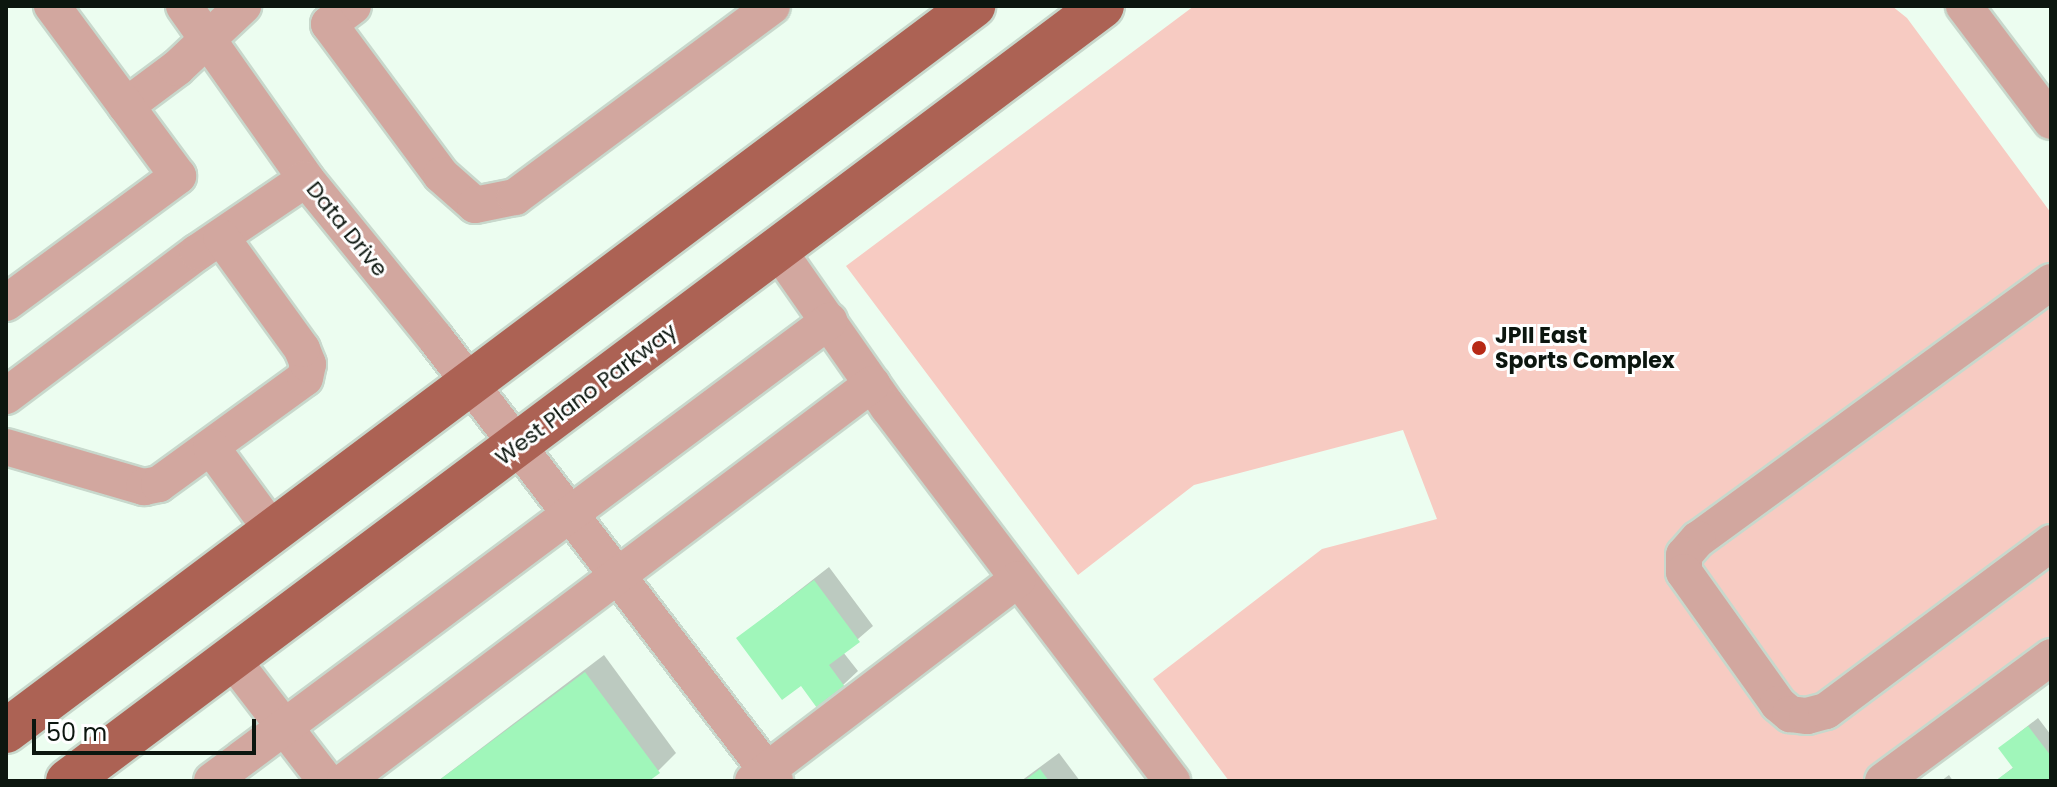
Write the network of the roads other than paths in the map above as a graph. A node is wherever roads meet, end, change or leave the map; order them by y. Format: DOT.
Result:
graph roads {
  1 [pos="52,6"];
  2 [pos="184,6"];
  3 [pos="243,6"];
  4 [pos="353,6"];
  5 [pos="772,6"];
  6 [pos="973,6"];
  7 [pos="1964,6"];
  8 [pos="1082,12"];
  9 [pos="208,38"];
  10 [pos="126,106"];
  11 [pos="2051,121"];
  12 [pos="306,179"];
  13 [pos="221,237"];
  14 [pos="778,250"];
  15 [pos="2051,282"];
  16 [pos="6,303"];
  17 [pos="829,321"];
  18 [pos="467,381"];
  19 [pos="872,384"];
  20 [pos="6,396"];
  21 [pos="6,447"];
  22 [pos="211,447"];
  23 [pos="516,447"];
  24 [pos="566,513"];
  25 [pos="272,530"];
  26 [pos="2051,543"];
  27 [pos="617,577"];
  28 [pos="1018,579"];
  29 [pos="2051,657"];
  30 [pos="232,659"];
  31 [pos="284,727"];
  32 [pos="6,731"];
  33 [pos="765,777"];
  34 [pos="68,781"];
  35 [pos="212,781"];
  36 [pos="326,781"];
  37 [pos="345,781"];
  38 [pos="1172,781"];
  39 [pos="1883,781"];
  1 -- 10 [label="street"];
  2 -- 9 [label="street, Data Drive"];
  3 -- 9 [label="street"];
  4 -- 5 [label="street"];
  6 -- 18 [label="main road"];
  7 -- 11 [label="street"];
  8 -- 14 [label="main road, West Plano Parkway"];
  9 -- 10 [label="street"];
  9 -- 12 [label="street, Data Drive"];
  10 -- 16 [label="street"];
  12 -- 13 [label="street"];
  12 -- 18 [label="street, Data Drive"];
  13 -- 20 [label="street"];
  13 -- 22 [label="street"];
  14 -- 17 [label="street"];
  14 -- 23 [label="main road, West Plano Parkway"];
  15 -- 26 [label="street"];
  17 -- 19 [label="street"];
  17 -- 24 [label="street"];
  18 -- 23 [label="street, Data Drive"];
  18 -- 25 [label="main road"];
  19 -- 27 [label="street"];
  19 -- 28 [label="street"];
  21 -- 22 [label="street"];
  22 -- 25 [label="street"];
  23 -- 24 [label="street, Data Drive"];
  23 -- 30 [label="main road, West Plano Parkway"];
  24 -- 27 [label="street, Data Drive"];
  24 -- 31 [label="street"];
  25 -- 32 [label="main road"];
  27 -- 33 [label="street, Data Drive"];
  27 -- 37 [label="street"];
  28 -- 33 [label="street"];
  28 -- 38 [label="street"];
  29 -- 39 [label="street"];
  30 -- 31 [label="street"];
  30 -- 34 [label="main road, West Plano Parkway"];
  31 -- 35 [label="street"];
  31 -- 36 [label="street"];
}
